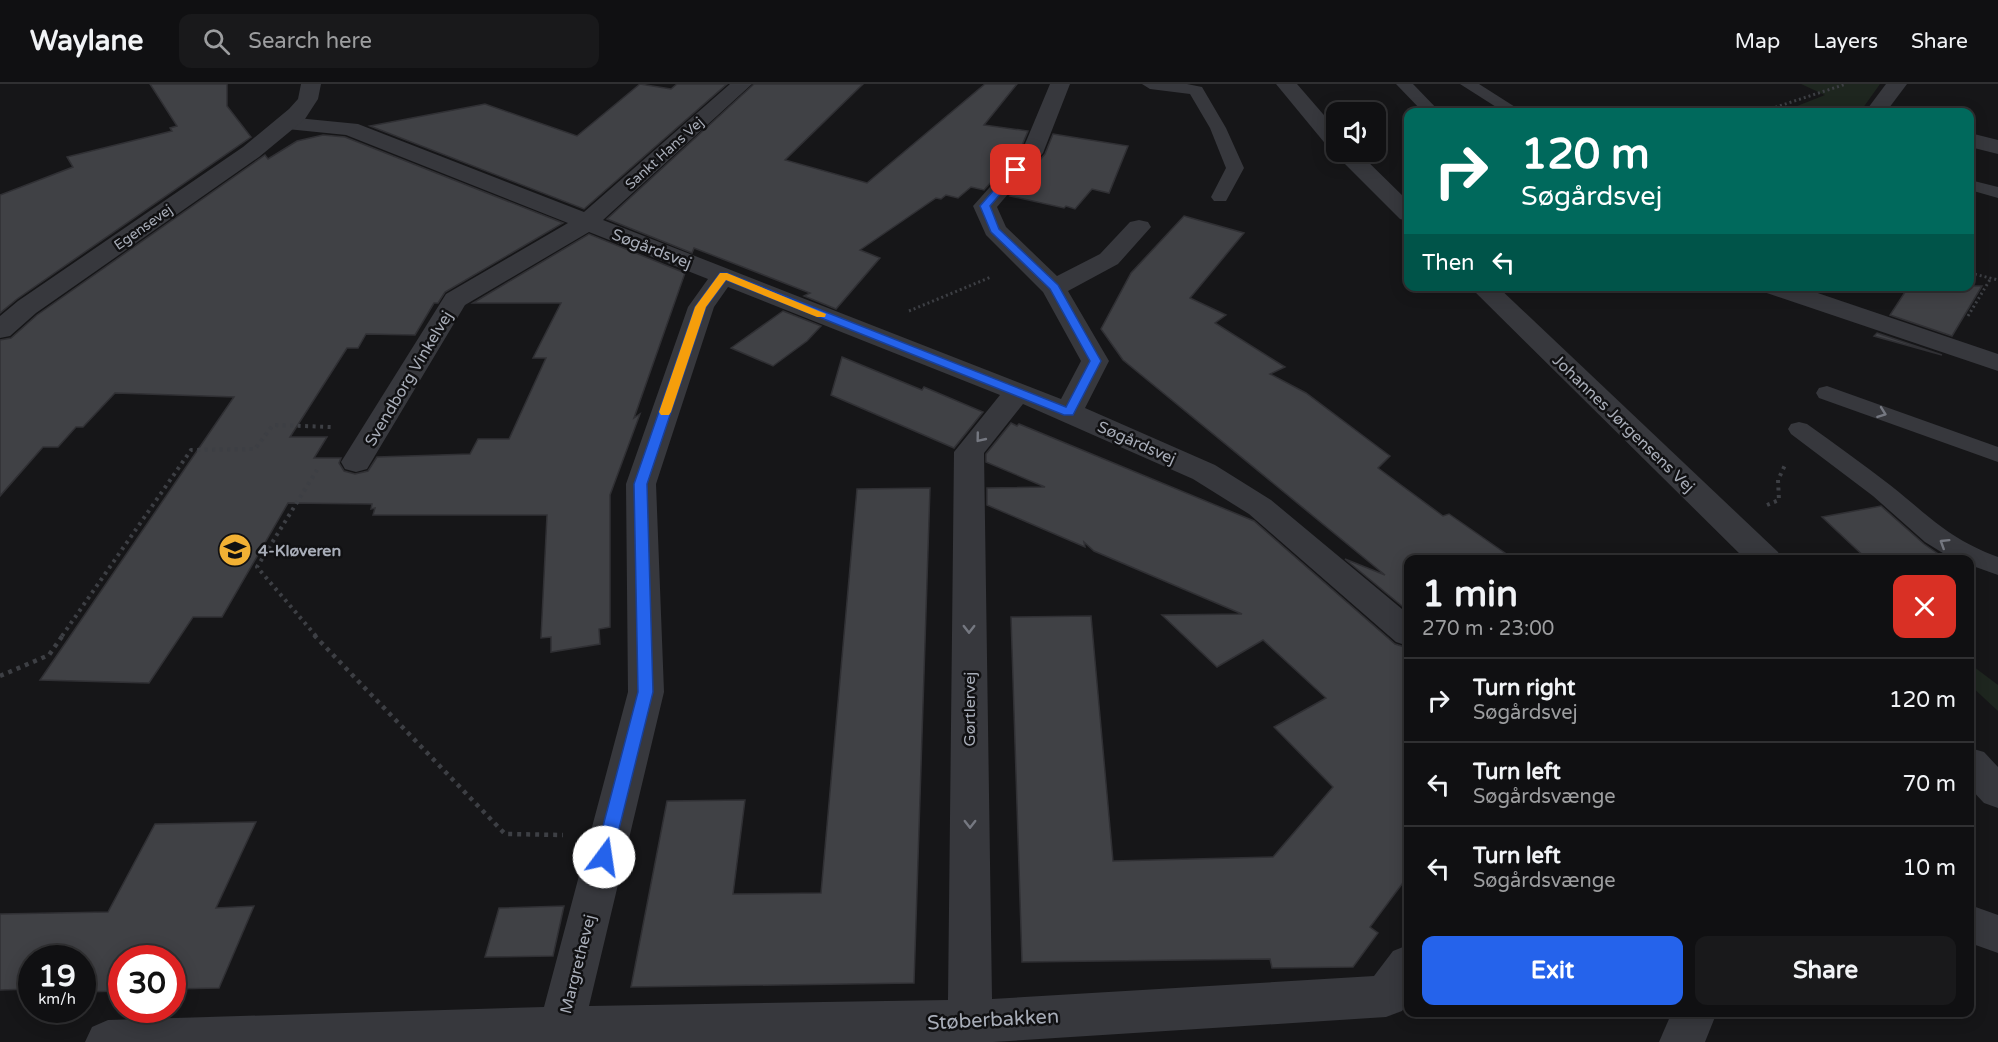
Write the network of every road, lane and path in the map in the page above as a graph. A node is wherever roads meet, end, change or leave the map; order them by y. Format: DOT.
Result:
graph roads {
  1 [pos="311,84"];
  2 [pos="742,84"];
  3 [pos="1060,84"];
  4 [pos="1150,84"];
  5 [pos="1286,84"];
  6 [pos="1404,84"];
  7 [pos="1468,84"];
  8 [pos="1846,84"];
  9 [pos="1898,84"];
  10 [pos="1428,108"];
  11 [pos="1508,108"];
  12 [pos="1773,108"];
  13 [pos="1878,108"];
  14 [pos="287,123"];
  15 [pos="1326,130"];
  16 [pos="1974,141"];
  17 [pos="1998,147"];
  18 [pos="1356,162"];
  19 [pos="1974,186"];
  20 [pos="1998,193"];
  21 [pos="1220,197"];
  22 [pos="1404,210"];
  23 [pos="586,223"];
  24 [pos="1139,227"];
  25 [pos="1027,262"];
  26 [pos="1974,274"];
  27 [pos="723,276"];
  28 [pos="1991,278"];
  29 [pos="1998,280"];
  30 [pos="1054,288"];
  31 [pos="1487,291"];
  32 [pos="1785,291"];
  33 [pos="0,330"];
  34 [pos="862,331"];
  35 [pos="1959,350"];
  36 [pos="1998,363"];
  37 [pos="1017,392"];
  38 [pos="1827,393"];
  39 [pos="1069,412"];
  40 [pos="1799,429"];
  41 [pos="367,445"];
  42 [pos="1988,451"];
  43 [pos="1789,455"];
  44 [pos="1998,470"];
  45 [pos="1778,480"];
  46 [pos="1761,555"];
  47 [pos="1967,555"];
  48 [pos="1974,558"];
  49 [pos="1998,566"];
  50 [pos="1404,630"];
  51 [pos="0,676"];
  52 [pos="1974,768"];
  53 [pos="1998,792"];
  54 [pos="609,836"];
  55 [pos="1974,925"];
  56 [pos="1998,934"];
  57 [pos="1404,971"];
  58 [pos="1693,1017"];
  59 [pos="561,1028"];
  60 [pos="970,1032"];
  61 [pos="108,1042"];
  62 [pos="1682,1042"];
  1 -- 14 [label="street, Egensevej"];
  2 -- 23 [label="street, Sankt Hans Vej"];
  3 -- 25 [label="street"];
  4 -- 21 [label="lane"];
  5 -- 15 [label="street"];
  6 -- 10 [label="lane"];
  7 -- 11 [label="lane"];
  8 -- 12 [label="path"];
  9 -- 13 [label="street"];
  14 -- 23 [label="street, Søgårdsvej"];
  14 -- 33 [label="street, Egensevej"];
  16 -- 17 [label="street"];
  18 -- 22 [label="street"];
  19 -- 20 [label="lane"];
  23 -- 27 [label="street, Søgårdsvej"];
  23 -- 41 [label="street, Svendborg Vinkelvej"];
  24 -- 30 [label="street"];
  25 -- 30 [label="street"];
  25 -- 34 [label="path"];
  26 -- 28 [label="path"];
  27 -- 34 [label="street, Søgårdsvej"];
  27 -- 54 [label="street, Margrethevej"];
  28 -- 29 [label="path"];
  28 -- 35 [label="path"];
  30 -- 39 [label="street"];
  31 -- 46 [label="street, Johannes Jørgensens Vej"];
  32 -- 35 [label="street"];
  34 -- 37 [label="street, Søgårdsvej"];
  35 -- 36 [label="street"];
  37 -- 39 [label="street, Søgårdsvej"];
  37 -- 60 [label="street, Gørtlervej, one-way"];
  38 -- 42 [label="lane, one-way"];
  39 -- 50 [label="street, Søgårdsvej"];
  47 -- 40 [label="lane, one-way"];
  41 -- 51 [label="path"];
  41 -- 54 [label="path"];
  42 -- 44 [label="lane"];
  43 -- 45 [label="path"];
  49 -- 48 [label="lane, one-way"];
  52 -- 53 [label="street"];
  54 -- 59 [label="street, Margrethevej"];
  55 -- 56 [label="street"];
  57 -- 60 [label="street, Støberbakken"];
  58 -- 62 [label="street"];
  59 -- 60 [label="street, Støberbakken"];
  59 -- 61 [label="street, Støberbakken"];
}
